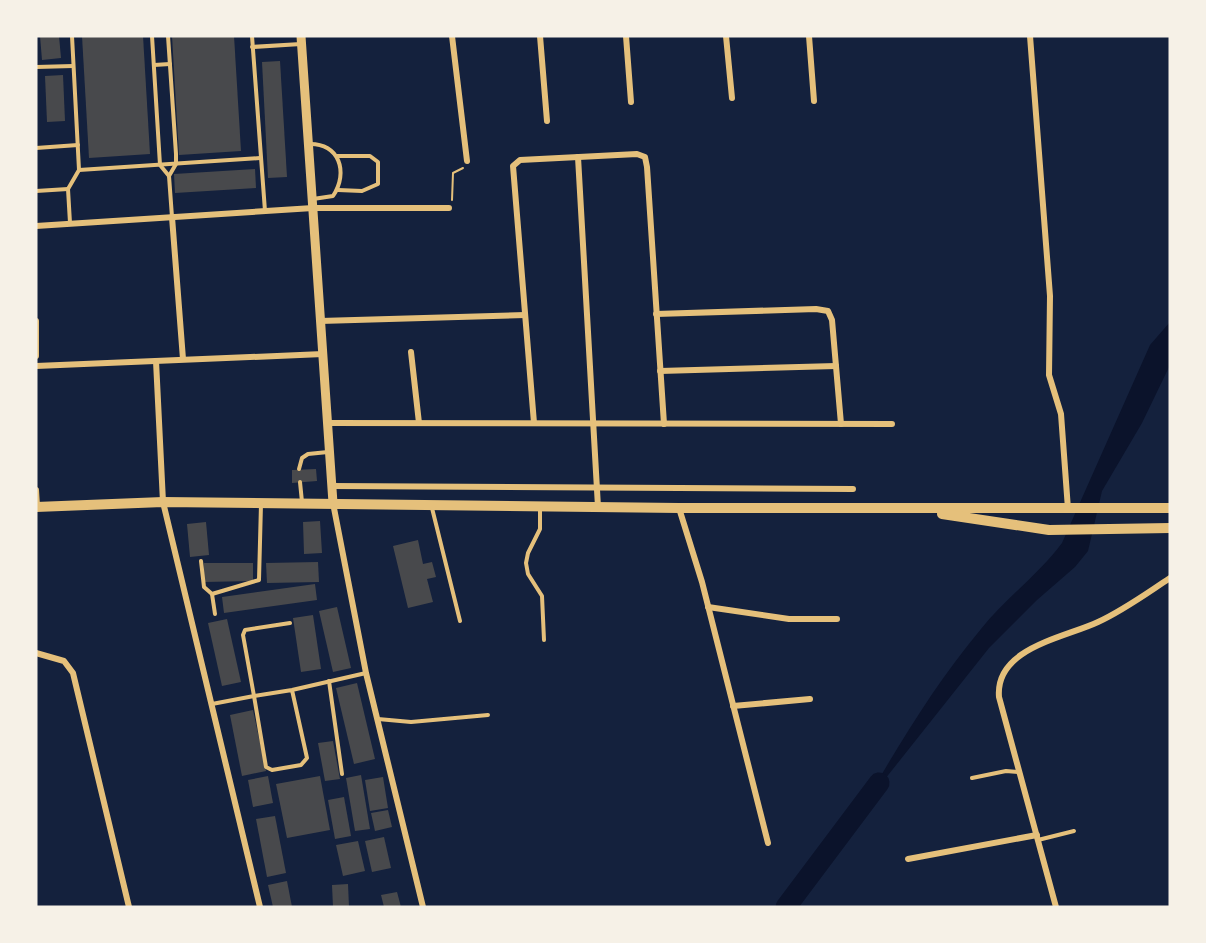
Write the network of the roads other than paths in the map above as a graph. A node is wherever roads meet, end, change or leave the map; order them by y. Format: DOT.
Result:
graph roads {
  1 [pos="72,36"];
  2 [pos="152,36"];
  3 [pos="168,36"];
  4 [pos="252,36"];
  5 [pos="452,36"];
  6 [pos="540,36"];
  7 [pos="626,36"];
  8 [pos="726,36"];
  9 [pos="809,36"];
  10 [pos="1030,36"];
  11 [pos="302,40"];
  12 [pos="252,47"];
  13 [pos="170,64"];
  14 [pos="154,65"];
  15 [pos="73,66"];
  16 [pos="36,67"];
  17 [pos="732,98"];
  18 [pos="814,101"];
  19 [pos="631,102"];
  20 [pos="547,121"];
  21 [pos="309,144"];
  22 [pos="78,145"];
  23 [pos="36,148"];
  24 [pos="338,156"];
  25 [pos="578,157"];
  26 [pos="260,158"];
  27 [pos="467,161"];
  28 [pos="176,164"];
  29 [pos="160,165"];
  30 [pos="79,170"];
  31 [pos="169,176"];
  32 [pos="68,189"];
  33 [pos="338,190"];
  34 [pos="36,191"];
  35 [pos="324,199"];
  36 [pos="312,204"];
  37 [pos="325,208"];
  38 [pos="449,208"];
  39 [pos="265,211"];
  40 [pos="172,217"];
  41 [pos="70,224"];
  42 [pos="36,226"];
  43 [pos="656,314"];
  44 [pos="525,315"];
  45 [pos="36,321"];
  46 [pos="320,321"];
  47 [pos="411,352"];
  48 [pos="322,354"];
  49 [pos="36,356"];
  50 [pos="183,359"];
  51 [pos="156,361"];
  52 [pos="36,366"];
  53 [pos="836,366"];
  54 [pos="660,371"];
  55 [pos="327,423"];
  56 [pos="419,423"];
  57 [pos="534,423"];
  58 [pos="593,423"];
  59 [pos="664,424"];
  60 [pos="841,424"];
  61 [pos="892,424"];
  62 [pos="329,452"];
  63 [pos="299,469"];
  64 [pos="300,482"];
  65 [pos="331,486"];
  66 [pos="597,486"];
  67 [pos="853,489"];
  68 [pos="36,490"];
  69 [pos="163,501"];
  70 [pos="302,502"];
  71 [pos="333,502"];
  72 [pos="261,503"];
  73 [pos="431,504"];
  74 [pos="540,506"];
  75 [pos="36,507"];
  76 [pos="598,507"];
  77 [pos="679,508"];
  78 [pos="915,508"];
  79 [pos="1170,508"];
  80 [pos="1071,509"];
  81 [pos="1170,528"];
  82 [pos="201,561"];
  83 [pos="1170,578"];
  84 [pos="212,594"];
  85 [pos="708,607"];
  86 [pos="215,614"];
  87 [pos="837,618"];
  88 [pos="460,621"];
  89 [pos="290,622"];
  90 [pos="544,640"];
  91 [pos="36,652"];
  92 [pos="366,673"];
  93 [pos="329,681"];
  94 [pos="292,690"];
  95 [pos="254,696"];
  96 [pos="810,699"];
  97 [pos="212,705"];
  98 [pos="733,706"];
  99 [pos="488,716"];
  100 [pos="378,719"];
  101 [pos="1020,772"];
  102 [pos="342,774"];
  103 [pos="972,778"];
  104 [pos="1074,831"];
  105 [pos="1037,837"];
  106 [pos="768,843"];
  107 [pos="908,859"];
  108 [pos="129,907"];
  109 [pos="260,907"];
  110 [pos="423,907"];
  111 [pos="1056,907"];
  1 -- 15 [label="lane"];
  2 -- 14 [label="lane"];
  3 -- 13 [label="lane"];
  4 -- 12 [label="lane"];
  5 -- 27 [label="street"];
  6 -- 20 [label="street"];
  7 -- 19 [label="street"];
  8 -- 17 [label="street"];
  9 -- 18 [label="street"];
  10 -- 80 [label="street"];
  11 -- 12 [label="lane"];
  11 -- 21 [label="street"];
  12 -- 26 [label="lane"];
  13 -- 14 [label="lane"];
  13 -- 28 [label="lane"];
  14 -- 29 [label="lane"];
  15 -- 16 [label="lane"];
  15 -- 22 [label="lane"];
  21 -- 24 [label="lane"];
  21 -- 36 [label="street"];
  22 -- 23 [label="lane"];
  22 -- 30 [label="lane"];
  24 -- 33 [label="lane"];
  24 -- 33 [label="lane"];
  25 -- 43 [label="street"];
  25 -- 44 [label="street"];
  25 -- 58 [label="street"];
  26 -- 28 [label="lane"];
  26 -- 39 [label="lane"];
  28 -- 29 [label="lane"];
  28 -- 31 [label="lane"];
  29 -- 30 [label="lane"];
  29 -- 31 [label="lane"];
  30 -- 32 [label="lane"];
  31 -- 40 [label="lane"];
  32 -- 34 [label="lane"];
  32 -- 41 [label="lane"];
  33 -- 35 [label="lane"];
  35 -- 36 [label="lane"];
  35 -- 37 [label="lane"];
  36 -- 37 [label="street"];
  36 -- 39 [label="street"];
  36 -- 46 [label="street"];
  37 -- 38 [label="street"];
  39 -- 40 [label="street"];
  40 -- 41 [label="street"];
  40 -- 50 [label="street"];
  41 -- 42 [label="street"];
  43 -- 53 [label="street"];
  43 -- 54 [label="street"];
  44 -- 46 [label="street"];
  44 -- 57 [label="street"];
  45 -- 49 [label="street"];
  46 -- 48 [label="street"];
  47 -- 56 [label="street"];
  48 -- 50 [label="street"];
  48 -- 55 [label="street"];
  50 -- 51 [label="street"];
  51 -- 52 [label="street"];
  51 -- 69 [label="street"];
  53 -- 54 [label="street"];
  53 -- 60 [label="street"];
  54 -- 59 [label="street"];
  55 -- 56 [label="street"];
  55 -- 62 [label="street"];
  56 -- 57 [label="street"];
  57 -- 58 [label="street"];
  58 -- 59 [label="street"];
  58 -- 66 [label="street"];
  59 -- 60 [label="street"];
  60 -- 61 [label="street"];
  62 -- 63 [label="lane"];
  62 -- 65 [label="street"];
  64 -- 70 [label="lane"];
  65 -- 66 [label="street"];
  65 -- 71 [label="street"];
  66 -- 67 [label="street"];
  66 -- 76 [label="street"];
  68 -- 75 [label="street"];
  69 -- 72 [label="main road"];
  69 -- 75 [label="main road"];
  69 -- 97 [label="street"];
  70 -- 71 [label="main road"];
  70 -- 72 [label="main road"];
  71 -- 73 [label="main road"];
  71 -- 92 [label="street"];
  72 -- 84 [label="lane"];
  73 -- 74 [label="main road"];
  73 -- 88 [label="lane"];
  74 -- 76 [label="main road"];
  74 -- 90 [label="lane"];
  76 -- 77 [label="main road"];
  77 -- 78 [label="main road"];
  77 -- 85 [label="street"];
  78 -- 80 [label="main road"];
  78 -- 81 [label="main road"];
  79 -- 80 [label="main road"];
  82 -- 84 [label="lane"];
  83 -- 101 [label="street"];
  84 -- 86 [label="lane"];
  85 -- 87 [label="street"];
  85 -- 98 [label="street"];
  89 -- 95 [label="lane"];
  91 -- 108 [label="street"];
  92 -- 93 [label="lane"];
  92 -- 100 [label="street"];
  93 -- 94 [label="lane"];
  93 -- 102 [label="lane"];
  94 -- 95 [label="lane"];
  94 -- 95 [label="lane"];
  95 -- 97 [label="lane"];
  96 -- 98 [label="street"];
  97 -- 109 [label="street"];
  98 -- 106 [label="street"];
  99 -- 100 [label="lane"];
  100 -- 110 [label="street"];
  101 -- 103 [label="lane"];
  101 -- 105 [label="street"];
  104 -- 105 [label="lane"];
  105 -- 107 [label="street"];
  105 -- 111 [label="street"];
}
